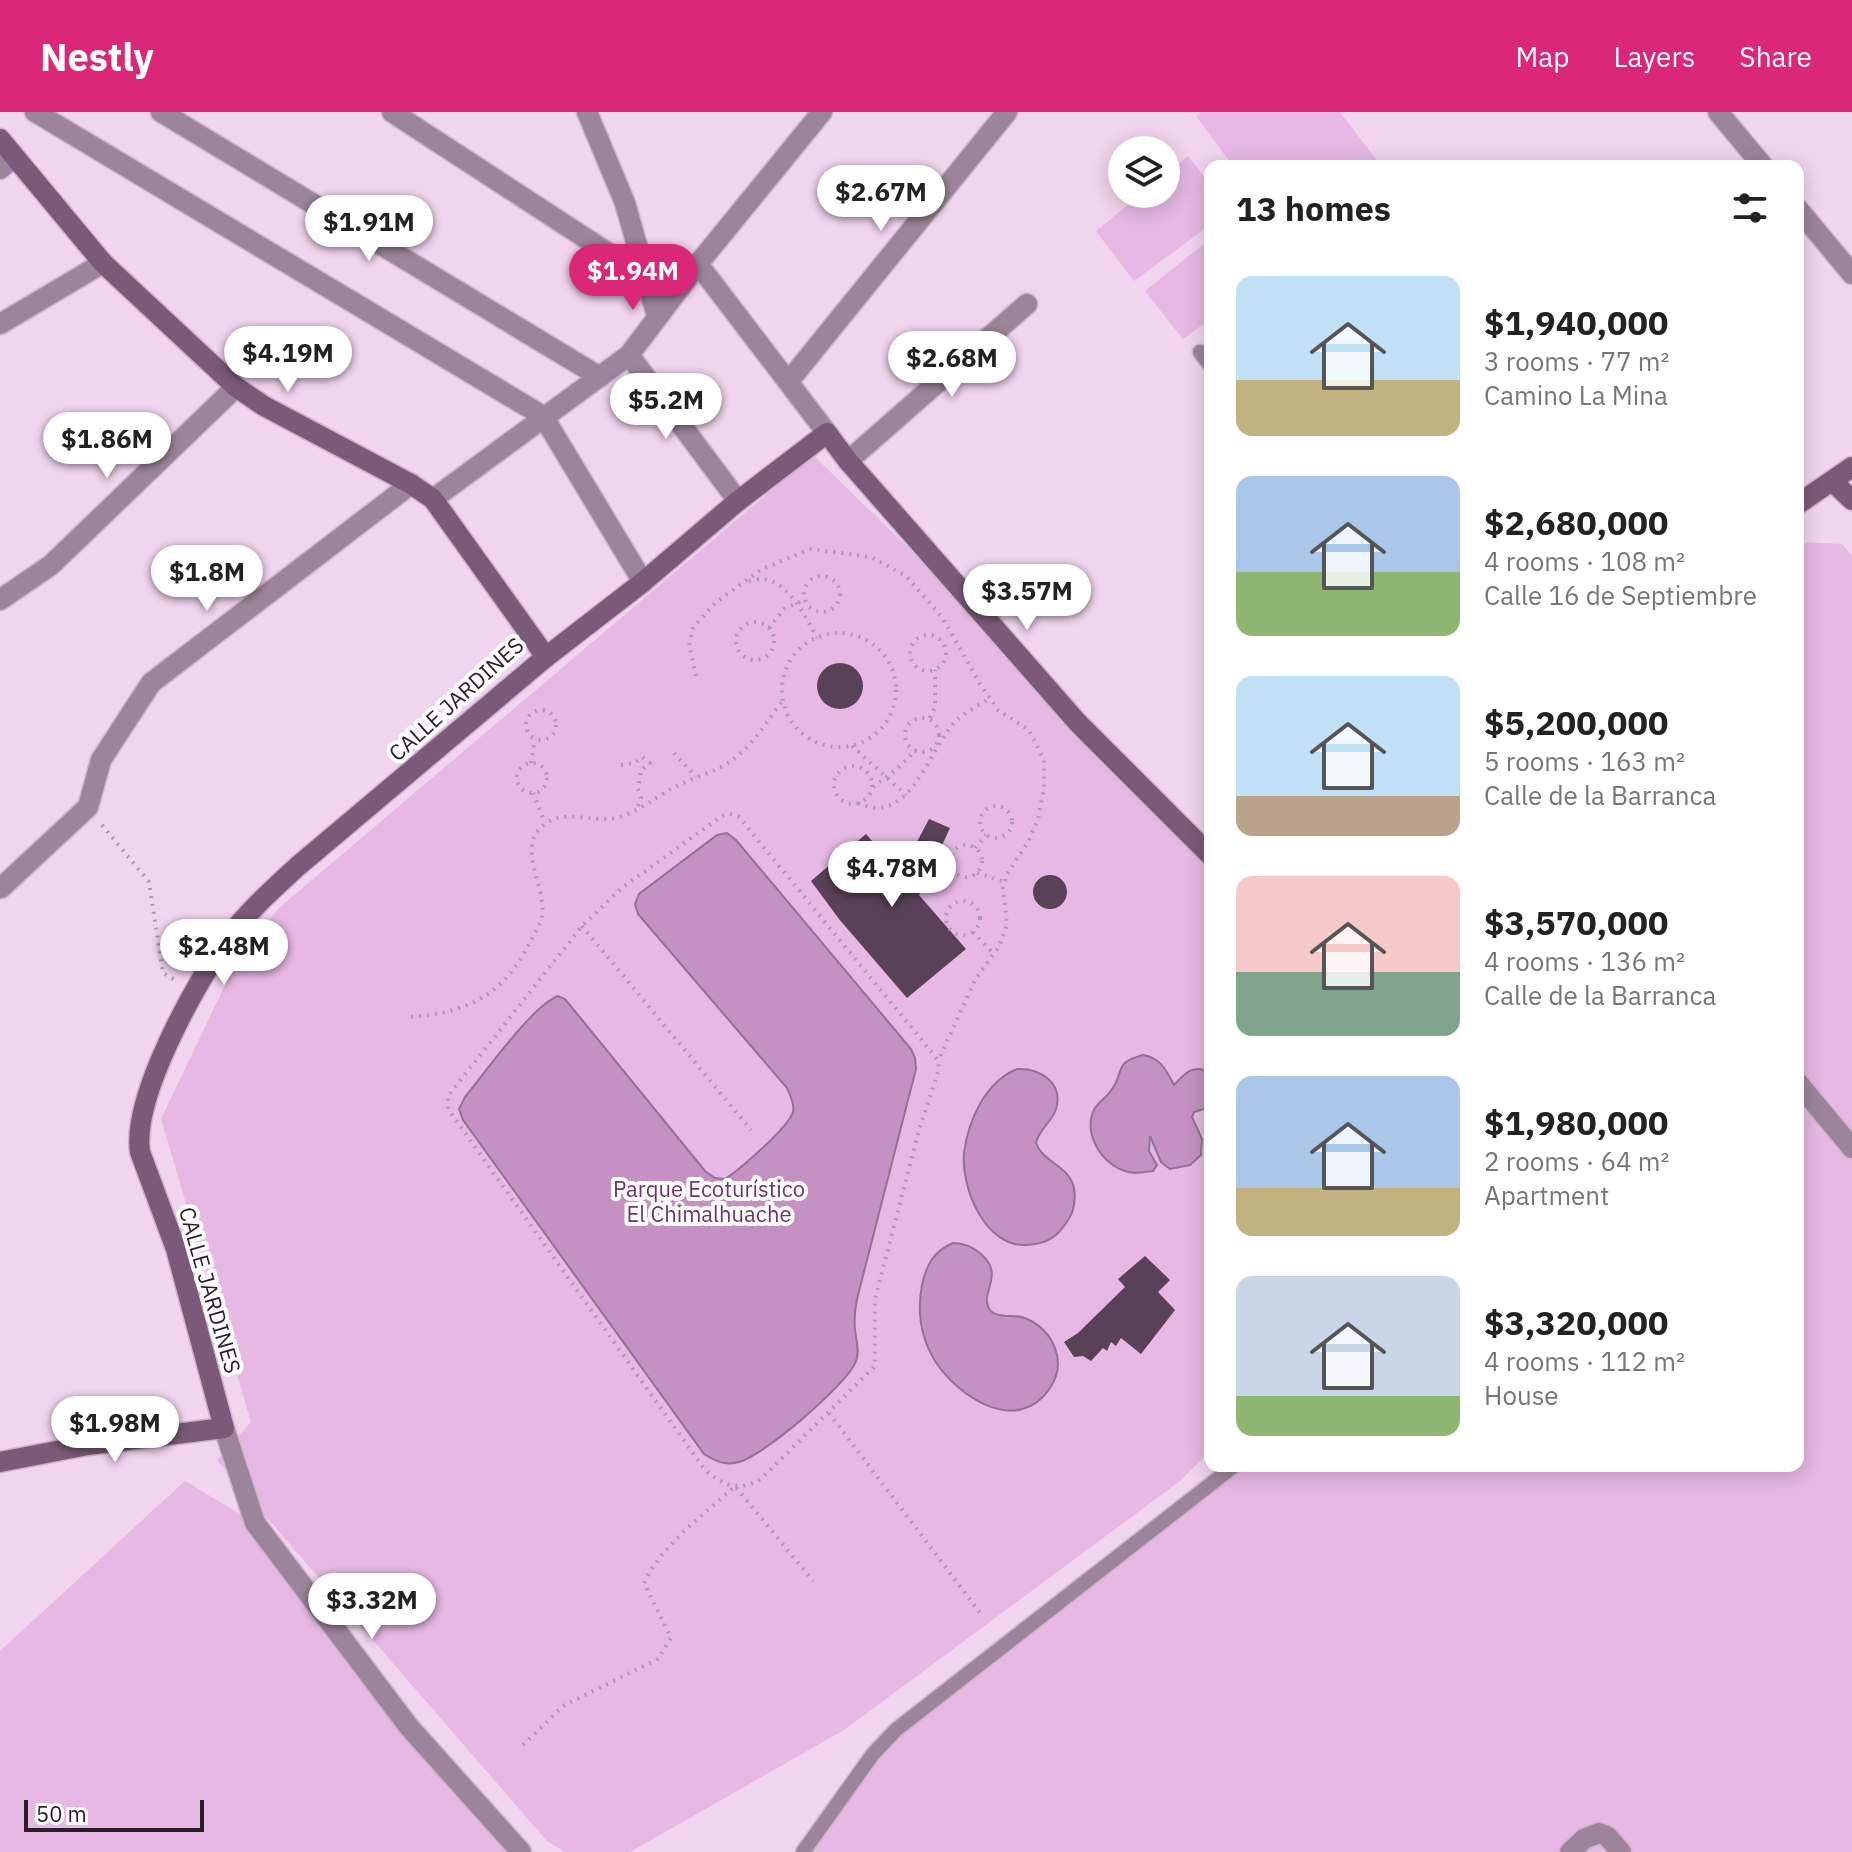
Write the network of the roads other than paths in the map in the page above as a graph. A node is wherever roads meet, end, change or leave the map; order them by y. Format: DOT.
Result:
graph roads {
  1 [pos="35,112"];
  2 [pos="161,112"];
  3 [pos="392,112"];
  4 [pos="587,112"];
  5 [pos="822,112"];
  6 [pos="1007,112"];
  7 [pos="1718,112"];
  8 [pos="0,139"];
  9 [pos="1758,160"];
  10 [pos="7,164"];
  11 [pos="1804,216"];
  12 [pos="103,263"];
  13 [pos="698,264"];
  14 [pos="1852,274"];
  15 [pos="645,277"];
  16 [pos="1027,304"];
  17 [pos="657,316"];
  18 [pos="0,324"];
  19 [pos="1200,352"];
  20 [pos="629,355"];
  21 [pos="1204,357"];
  22 [pos="600,377"];
  23 [pos="789,381"];
  24 [pos="236,387"];
  25 [pos="543,416"];
  26 [pos="827,433"];
  27 [pos="848,461"];
  28 [pos="1852,467"];
  29 [pos="1833,482"];
  30 [pos="411,484"];
  31 [pos="433,499"];
  32 [pos="1804,500"];
  33 [pos="1852,500"];
  34 [pos="738,501"];
  35 [pos="643,582"];
  36 [pos="0,600"];
  37 [pos="546,657"];
  38 [pos="1204,849"];
  39 [pos="1,888"];
  40 [pos="1804,1090"];
  41 [pos="1852,1148"];
  42 [pos="224,1428"];
  43 [pos="0,1462"];
  44 [pos="1226,1472"];
  45 [pos="521,1852"];
  46 [pos="803,1852"];
  47 [pos="1570,1852"];
  48 [pos="1621,1852"];
  1 -- 25 [label="street"];
  2 -- 22 [label="street"];
  3 -- 15 [label="street"];
  4 -- 15 [label="street"];
  5 -- 13 [label="street"];
  6 -- 23 [label="street"];
  7 -- 9 [label="street"];
  8 -- 10 [label="main road, CALLE JARDINES"];
  10 -- 12 [label="main road, CALLE JARDINES"];
  11 -- 14 [label="street"];
  12 -- 18 [label="street"];
  12 -- 24 [label="main road, CALLE JARDINES"];
  13 -- 17 [label="street"];
  13 -- 23 [label="street"];
  15 -- 17 [label="street"];
  16 -- 27 [label="street"];
  17 -- 20 [label="street"];
  19 -- 21 [label="lane"];
  20 -- 22 [label="street"];
  20 -- 34 [label="street"];
  22 -- 25 [label="street"];
  23 -- 26 [label="street"];
  24 -- 30 [label="main road, CALLE JARDINES"];
  24 -- 36 [label="street"];
  25 -- 31 [label="street"];
  25 -- 35 [label="street"];
  26 -- 27 [label="main road"];
  26 -- 34 [label="main road"];
  27 -- 38 [label="main road"];
  28 -- 29 [label="main road"];
  29 -- 32 [label="main road"];
  29 -- 33 [label="main road"];
  30 -- 31 [label="main road, CALLE JARDINES"];
  30 -- 39 [label="street"];
  31 -- 37 [label="main road, CALLE JARDINES"];
  34 -- 35 [label="main road"];
  35 -- 37 [label="main road"];
  37 -- 42 [label="main road, CALLE JARDINES"];
  40 -- 41 [label="street"];
  42 -- 43 [label="main road"];
  42 -- 45 [label="street"];
  44 -- 46 [label="lane"];
  47 -- 48 [label="street"];
}
